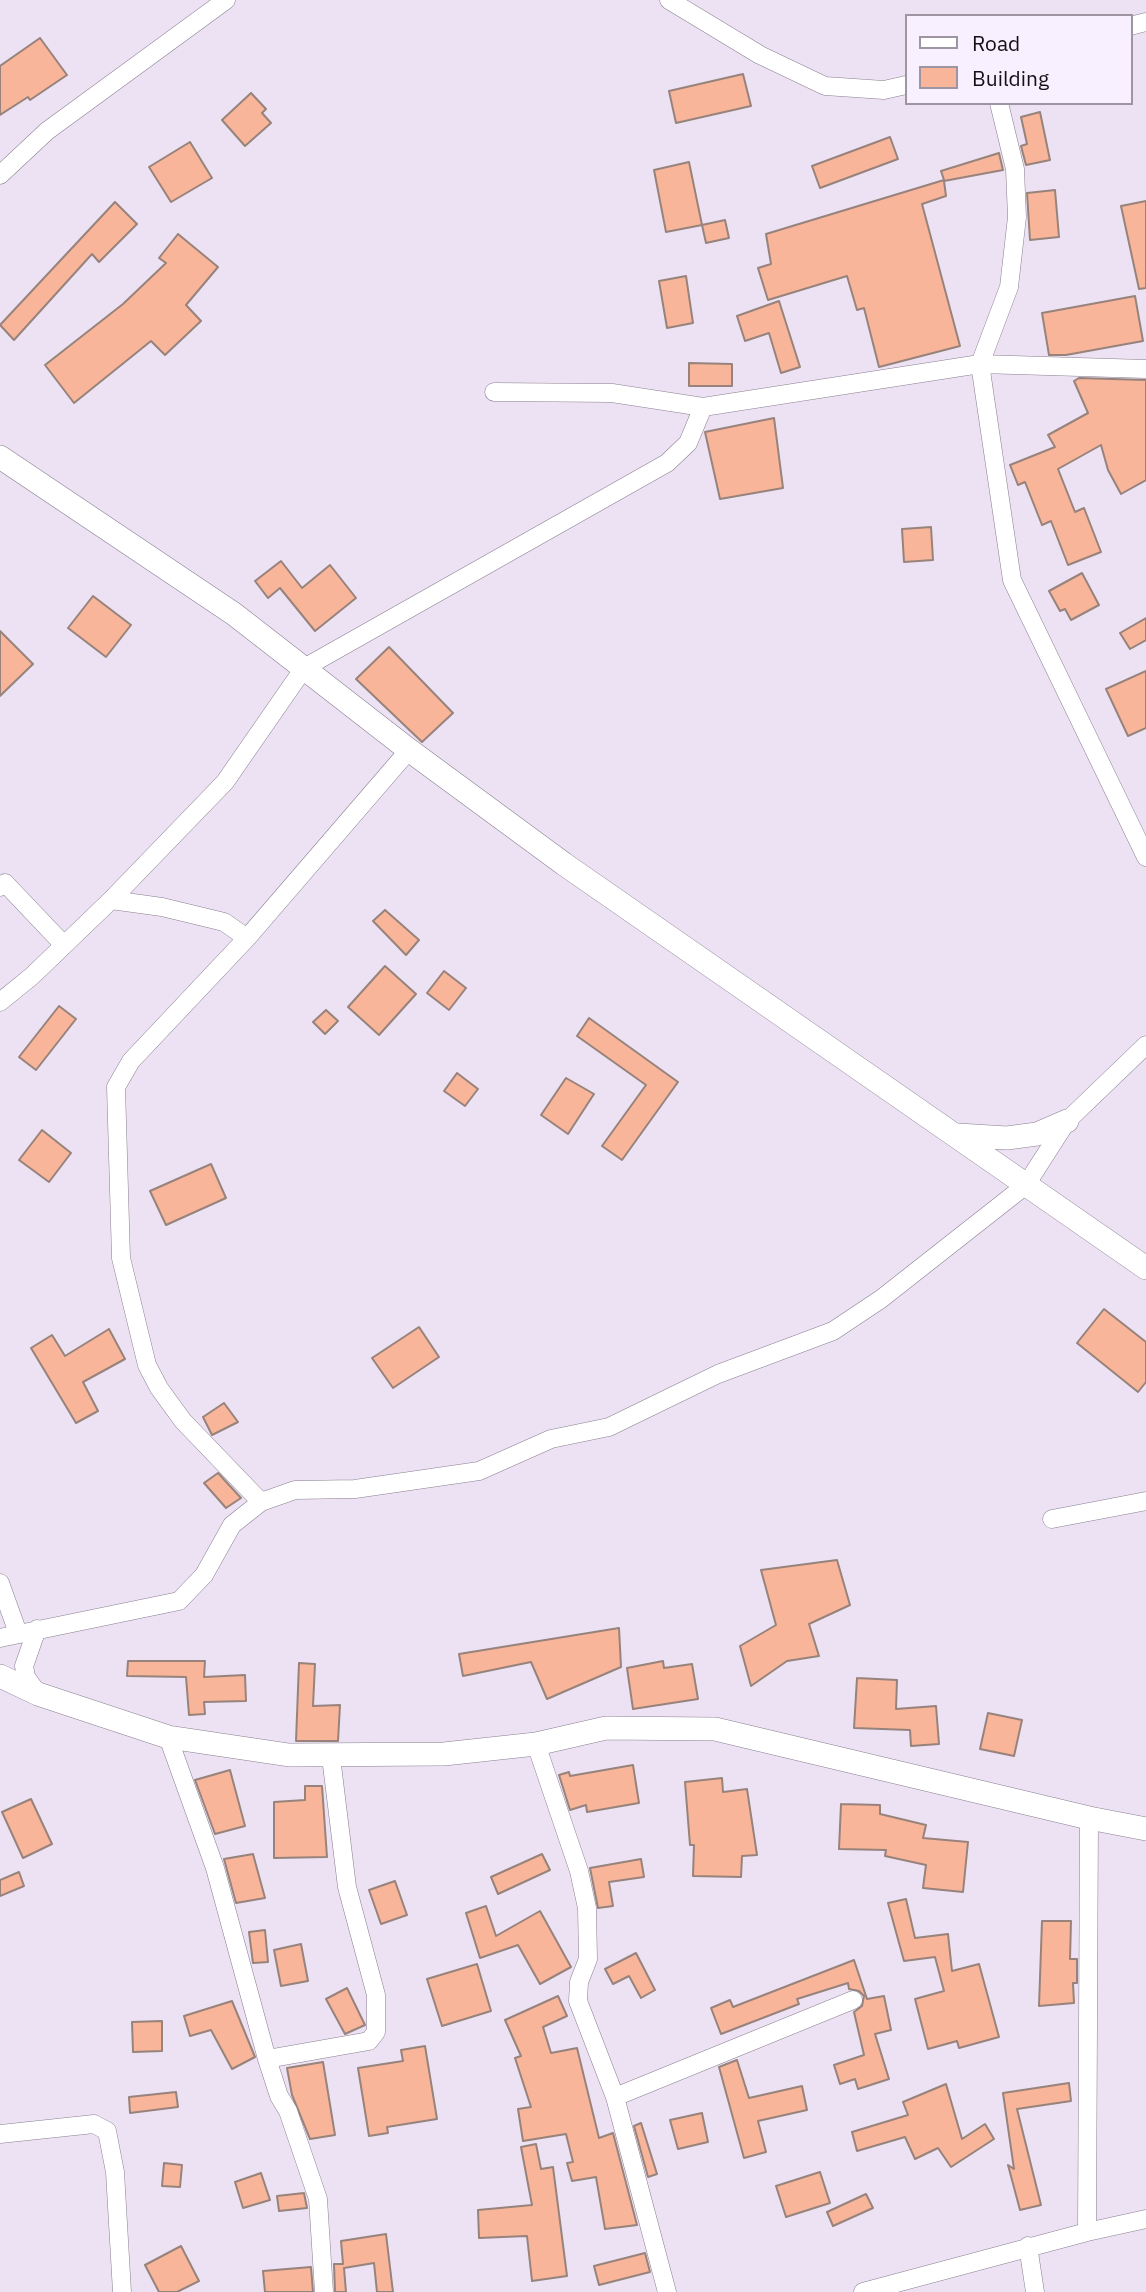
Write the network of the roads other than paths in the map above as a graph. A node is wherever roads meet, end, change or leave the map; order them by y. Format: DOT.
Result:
graph roads {
  1 [pos="226,0"];
  2 [pos="669,0"];
  3 [pos="904,85"];
  4 [pos="999,105"];
  5 [pos="0,175"];
  6 [pos="981,364"];
  7 [pos="1146,369"];
  8 [pos="494,392"];
  9 [pos="703,407"];
  10 [pos="0,457"];
  11 [pos="304,668"];
  12 [pos="409,750"];
  13 [pos="1146,857"];
  14 [pos="2,883"];
  15 [pos="111,900"];
  16 [pos="247,938"];
  17 [pos="63,944"];
  18 [pos="0,1002"];
  19 [pos="1146,1045"];
  20 [pos="1067,1121"];
  21 [pos="951,1133"];
  22 [pos="1026,1185"];
  23 [pos="1146,1268"];
  24 [pos="1146,1501"];
  25 [pos="261,1502"];
  26 [pos="1052,1519"];
  27 [pos="0,1583"];
  28 [pos="37,1629"];
  29 [pos="9,1635"];
  30 [pos="0,1676"];
  31 [pos="38,1694"];
  32 [pos="168,1737"];
  33 [pos="536,1744"];
  34 [pos="331,1757"];
  35 [pos="1089,1818"];
  36 [pos="1146,1829"];
  37 [pos="853,2000"];
  38 [pos="267,2059"];
  39 [pos="615,2097"];
  40 [pos="0,2134"];
  41 [pos="1146,2219"];
  42 [pos="1087,2232"];
  43 [pos="1028,2246"];
  44 [pos="122,2292"];
  45 [pos="324,2292"];
  46 [pos="667,2292"];
  47 [pos="863,2292"];
  48 [pos="1035,2292"];
  1 -- 5 [label="street"];
  2 -- 3 [label="street"];
  4 -- 6 [label="street"];
  6 -- 7 [label="street"];
  6 -- 9 [label="street"];
  6 -- 13 [label="street"];
  8 -- 9 [label="street"];
  9 -- 11 [label="street"];
  10 -- 11 [label="street"];
  11 -- 12 [label="street"];
  11 -- 15 [label="street"];
  12 -- 16 [label="street"];
  12 -- 21 [label="street"];
  14 -- 17 [label="street"];
  15 -- 16 [label="street"];
  15 -- 17 [label="street"];
  16 -- 25 [label="street"];
  17 -- 18 [label="street"];
  19 -- 20 [label="street"];
  20 -- 21 [label="street"];
  20 -- 22 [label="street"];
  21 -- 22 [label="street"];
  22 -- 23 [label="street"];
  22 -- 25 [label="street"];
  24 -- 26 [label="street"];
  25 -- 28 [label="street"];
  27 -- 29 [label="street"];
  28 -- 29 [label="street"];
  28 -- 31 [label="street"];
  30 -- 31 [label="street"];
  31 -- 32 [label="street"];
  32 -- 34 [label="street"];
  32 -- 38 [label="street"];
  33 -- 34 [label="street"];
  33 -- 35 [label="street"];
  33 -- 39 [label="street"];
  34 -- 38 [label="street"];
  35 -- 36 [label="street"];
  35 -- 42 [label="street"];
  37 -- 39 [label="street"];
  38 -- 45 [label="street"];
  39 -- 46 [label="street"];
  40 -- 44 [label="street"];
  41 -- 42 [label="street"];
  42 -- 43 [label="street"];
  43 -- 47 [label="street"];
  43 -- 48 [label="street"];
}
